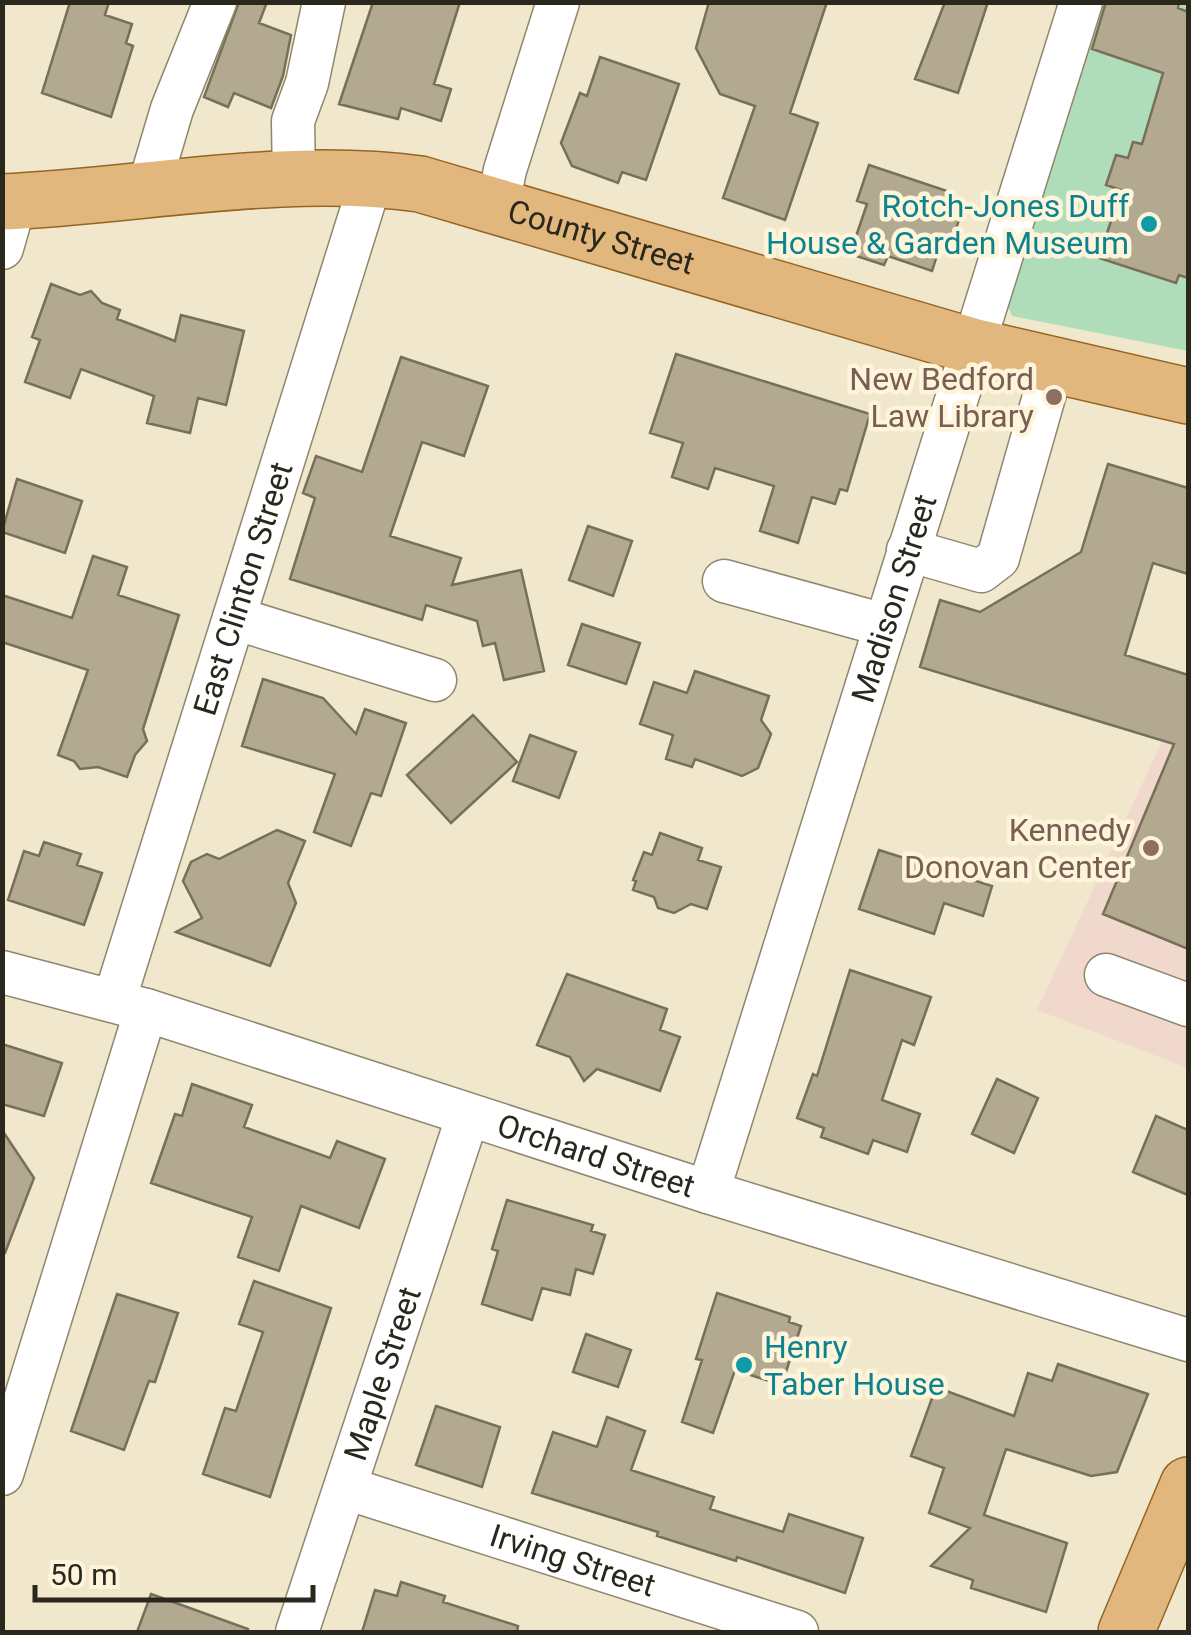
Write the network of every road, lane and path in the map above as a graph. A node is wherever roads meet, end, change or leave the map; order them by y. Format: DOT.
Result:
graph roads {
  1 [pos="215,2"];
  2 [pos="324,2"];
  3 [pos="558,2"];
  4 [pos="1081,2"];
  5 [pos="372,177"];
  6 [pos="294,180"];
  7 [pos="148,190"];
  8 [pos="498,205"];
  9 [pos="7,217"];
  10 [pos="972,346"];
  11 [pos="1053,365"];
  12 [pos="1188,396"];
  13 [pos="908,550"];
  14 [pos="724,581"];
  15 [pos="234,618"];
  16 [pos="884,625"];
  17 [pos="435,680"];
  18 [pos="2,972"];
  19 [pos="1106,975"];
  20 [pos="1188,1005"];
  21 [pos="130,1006"];
  22 [pos="468,1115"];
  23 [pos="708,1192"];
  24 [pos="1188,1340"];
  25 [pos="2,1474"];
  26 [pos="1188,1485"];
  27 [pos="346,1488"];
  28 [pos="297,1632"];
  29 [pos="797,1632"];
  30 [pos="1126,1632"];
  1 -- 7 [label="street"];
  2 -- 6 [label="street"];
  3 -- 8 [label="street"];
  4 -- 10 [label="street, Madison Street"];
  5 -- 6 [label="main road, County Street"];
  5 -- 8 [label="main road, County Street"];
  5 -- 15 [label="street, East Clinton Street"];
  6 -- 7 [label="main road, County Street"];
  7 -- 9 [label="main road, County Street"];
  8 -- 10 [label="main road, County Street"];
  10 -- 11 [label="main road, County Street"];
  10 -- 13 [label="street, Madison Street"];
  11 -- 12 [label="main road, County Street"];
  11 -- 13 [label="street"];
  13 -- 16 [label="street, Madison Street"];
  14 -- 16 [label="street"];
  15 -- 17 [label="street"];
  15 -- 21 [label="street, East Clinton Street"];
  16 -- 23 [label="street, Madison Street"];
  18 -- 21 [label="street, Orchard Street"];
  19 -- 20 [label="street"];
  21 -- 22 [label="street, Orchard Street"];
  21 -- 25 [label="street, East Clinton Street"];
  22 -- 23 [label="street, Orchard Street"];
  22 -- 27 [label="street, Maple Street"];
  23 -- 24 [label="street, Orchard Street"];
  26 -- 30 [label="main road"];
  27 -- 28 [label="street, Maple Street"];
  27 -- 29 [label="street, Irving Street"];
}
